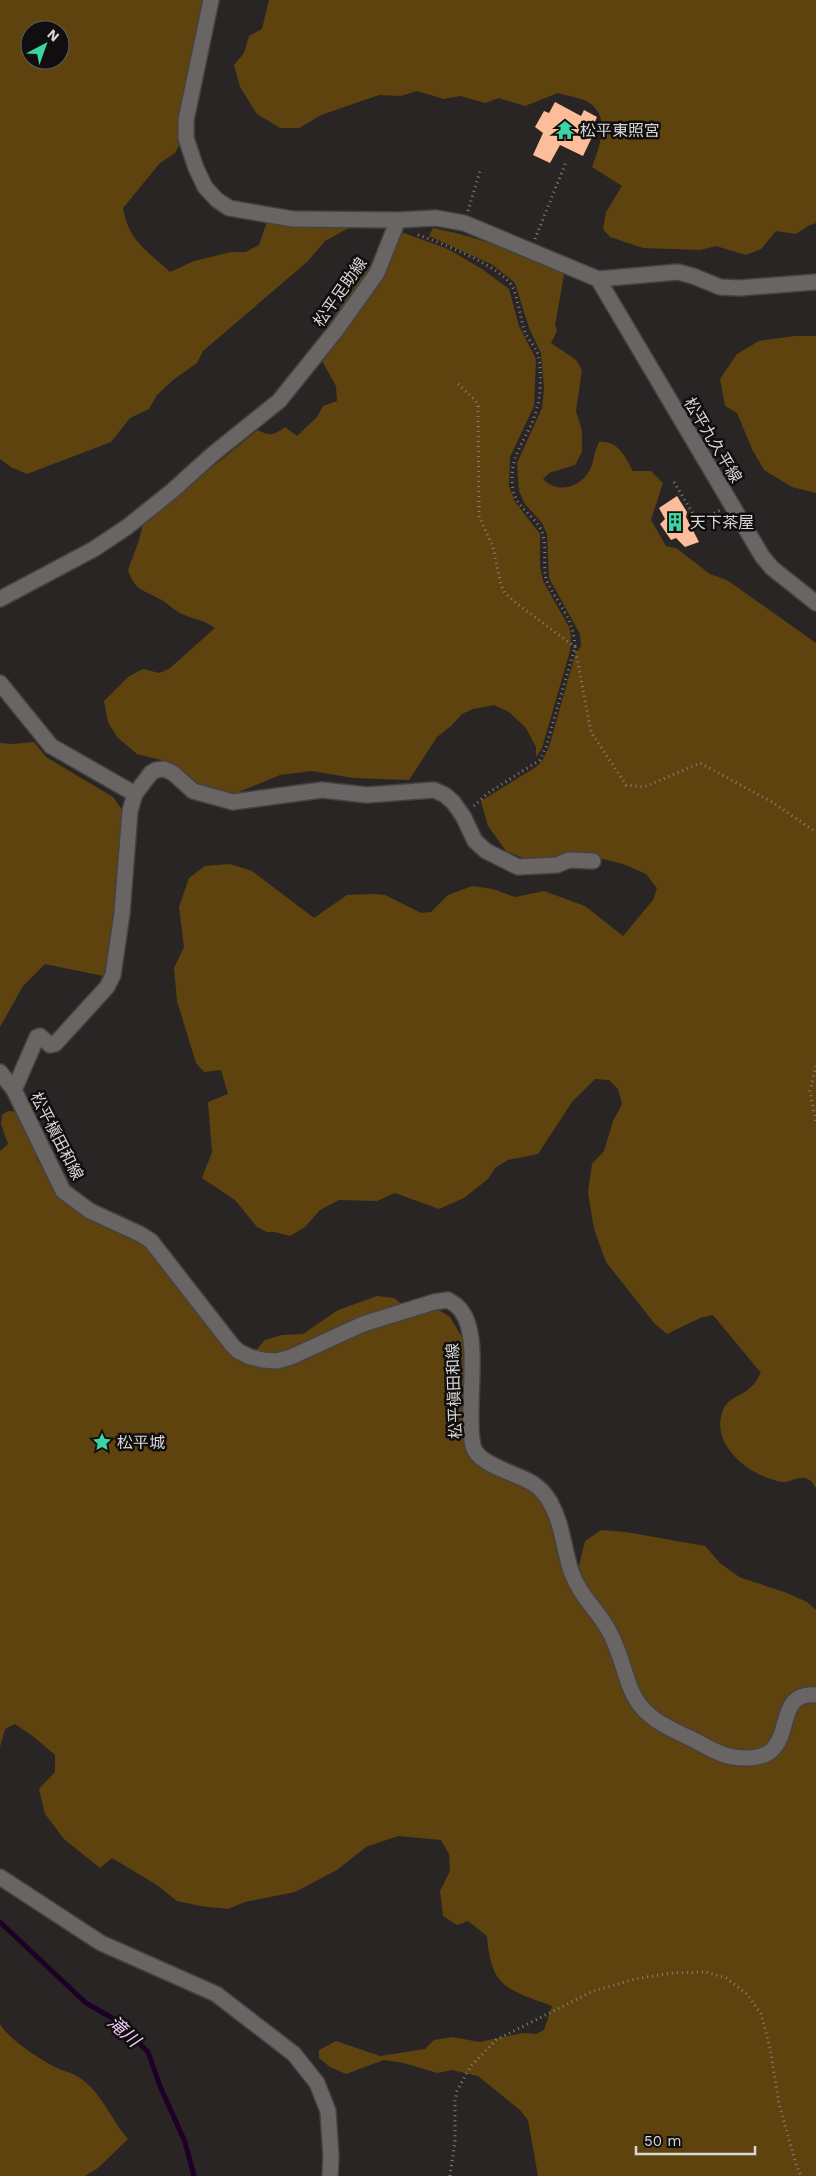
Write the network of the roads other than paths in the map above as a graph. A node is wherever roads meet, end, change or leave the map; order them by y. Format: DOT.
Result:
graph roads {
  1 [pos="212,0"];
  2 [pos="397,223"];
  3 [pos="598,279"];
  4 [pos="816,282"];
  5 [pos="0,599"];
  6 [pos="816,602"];
  7 [pos="0,683"];
  8 [pos="135,794"];
  9 [pos="593,861"];
  10 [pos="0,1072"];
  11 [pos="14,1090"];
  12 [pos="816,1695"];
  13 [pos="0,1877"];
  14 [pos="330,2176"];
  1 -- 2 [label="street"];
  2 -- 3 [label="street"];
  2 -- 5 [label="street, 松平足助線"];
  3 -- 4 [label="street"];
  3 -- 6 [label="street, 松平九久平線"];
  7 -- 8 [label="street"];
  8 -- 9 [label="street"];
  8 -- 11 [label="street"];
  10 -- 11 [label="street, 松平槇田和線"];
  11 -- 12 [label="street, 松平槇田和線"];
  13 -- 14 [label="street"];
}
